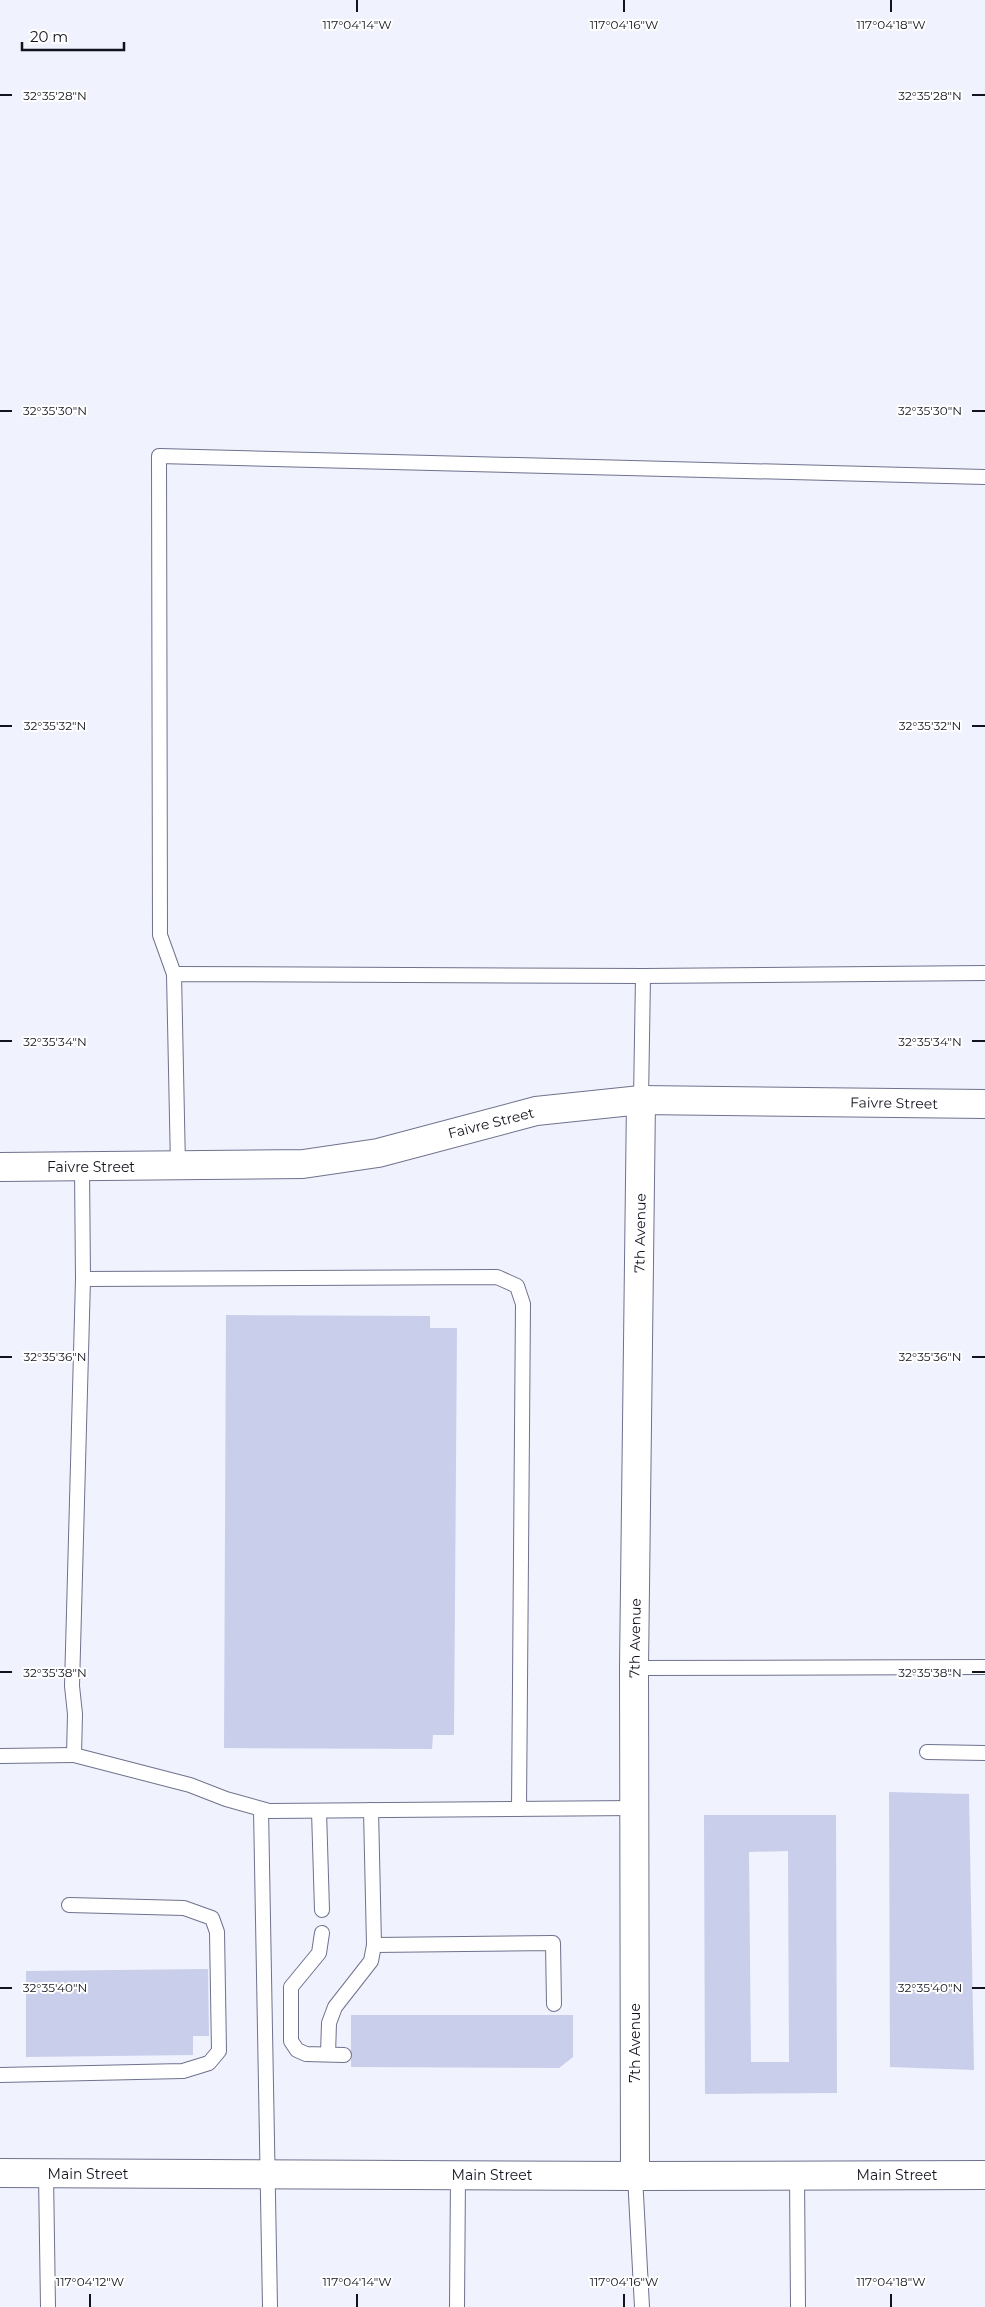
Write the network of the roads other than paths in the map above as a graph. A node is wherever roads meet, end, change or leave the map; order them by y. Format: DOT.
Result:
graph roads {
  1 [pos="985,477"];
  2 [pos="985,973"];
  3 [pos="174,974"];
  4 [pos="643,976"];
  5 [pos="641,1100"];
  6 [pos="985,1104"];
  7 [pos="178,1166"];
  8 [pos="0,1167"];
  9 [pos="82,1168"];
  10 [pos="83,1279"];
  11 [pos="985,1667"];
  12 [pos="634,1668"];
  13 [pos="927,1752"];
  14 [pos="985,1753"];
  15 [pos="74,1755"];
  16 [pos="0,1756"];
  17 [pos="634,1808"];
  18 [pos="261,1809"];
  19 [pos="519,1809"];
  20 [pos="371,1810"];
  21 [pos="319,1811"];
  22 [pos="69,1905"];
  23 [pos="322,1910"];
  24 [pos="322,1933"];
  25 [pos="374,1945"];
  26 [pos="554,2004"];
  27 [pos="328,2054"];
  28 [pos="344,2055"];
  29 [pos="0,2074"];
  30 [pos="0,2173"];
  31 [pos="46,2174"];
  32 [pos="266,2174"];
  33 [pos="458,2175"];
  34 [pos="797,2175"];
  35 [pos="985,2175"];
  36 [pos="636,2176"];
  37 [pos="48,2307"];
  38 [pos="270,2307"];
  39 [pos="457,2307"];
  40 [pos="642,2307"];
  41 [pos="798,2307"];
  1 -- 3 [label="lane"];
  2 -- 4 [label="lane"];
  3 -- 4 [label="lane"];
  3 -- 7 [label="lane"];
  4 -- 5 [label="lane"];
  5 -- 6 [label="street, Faivre Street"];
  5 -- 7 [label="street, Faivre Street"];
  5 -- 12 [label="street, 7th Avenue"];
  7 -- 9 [label="street, Faivre Street"];
  8 -- 9 [label="street, Faivre Street"];
  9 -- 10 [label="lane"];
  10 -- 15 [label="lane"];
  10 -- 19 [label="lane"];
  11 -- 12 [label="lane"];
  12 -- 17 [label="street, 7th Avenue"];
  13 -- 14 [label="lane"];
  15 -- 16 [label="lane"];
  15 -- 18 [label="lane"];
  17 -- 19 [label="lane"];
  17 -- 36 [label="street, 7th Avenue"];
  18 -- 21 [label="lane"];
  18 -- 32 [label="lane"];
  19 -- 20 [label="lane"];
  20 -- 21 [label="lane"];
  20 -- 25 [label="lane"];
  21 -- 23 [label="lane"];
  22 -- 29 [label="lane"];
  24 -- 27 [label="lane"];
  25 -- 26 [label="lane"];
  25 -- 27 [label="lane"];
  27 -- 28 [label="lane"];
  30 -- 31 [label="street, Main Street"];
  31 -- 32 [label="street, Main Street"];
  31 -- 37 [label="lane"];
  32 -- 33 [label="street, Main Street"];
  32 -- 38 [label="lane"];
  33 -- 36 [label="street, Main Street"];
  33 -- 39 [label="lane"];
  34 -- 35 [label="street, Main Street"];
  34 -- 36 [label="street, Main Street"];
  34 -- 41 [label="lane"];
  36 -- 40 [label="lane"];
}
